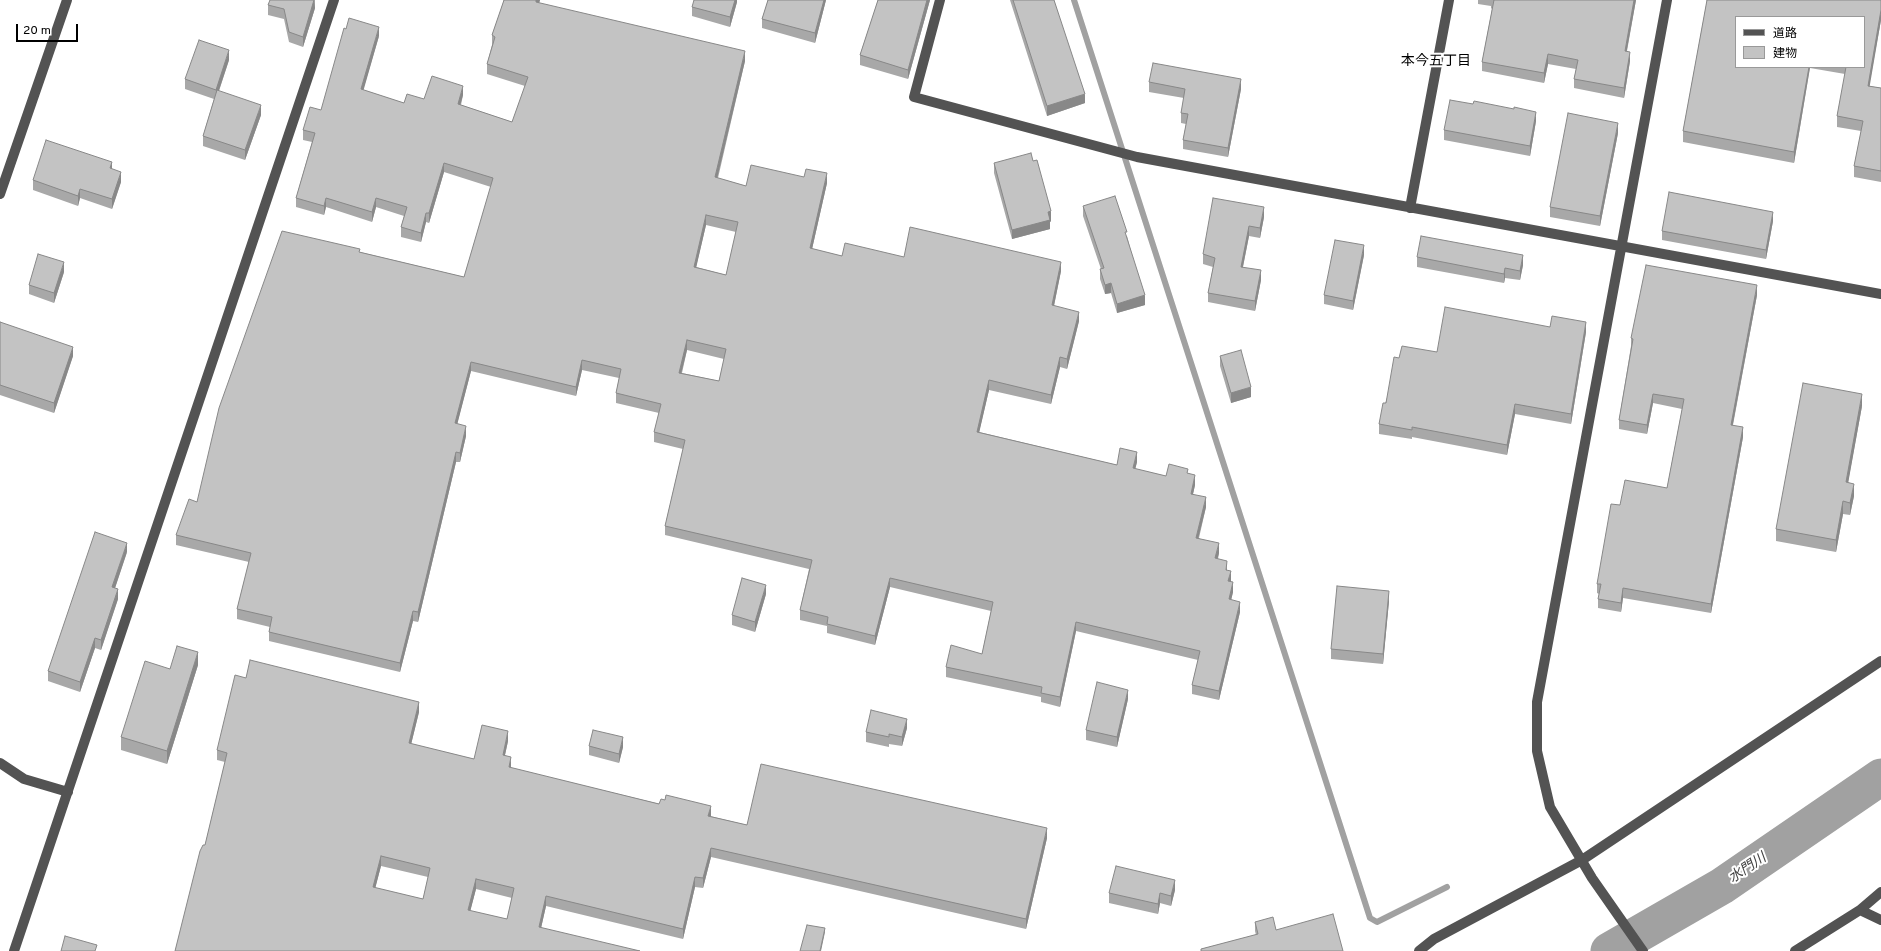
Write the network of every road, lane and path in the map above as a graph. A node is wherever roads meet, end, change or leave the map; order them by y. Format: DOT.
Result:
graph roads {
  1 [pos="67,0"];
  2 [pos="334,0"];
  3 [pos="940,0"];
  4 [pos="1449,0"];
  5 [pos="1667,0"];
  6 [pos="0,194"];
  7 [pos="1410,208"];
  8 [pos="1621,246"];
  9 [pos="1881,294"];
  10 [pos="1881,661"];
  11 [pos="0,763"];
  12 [pos="68,792"];
  13 [pos="1582,860"];
  14 [pos="1881,892"];
  15 [pos="1860,910"];
  16 [pos="1881,920"];
  17 [pos="14,951"];
  18 [pos="1419,951"];
  19 [pos="1643,951"];
  20 [pos="1795,951"];
  1 -- 6 [label="street"];
  2 -- 12 [label="street"];
  3 -- 7 [label="street"];
  4 -- 7 [label="street"];
  5 -- 8 [label="street"];
  7 -- 8 [label="street"];
  8 -- 9 [label="street"];
  8 -- 13 [label="street"];
  10 -- 13 [label="street"];
  11 -- 12 [label="street"];
  12 -- 17 [label="street"];
  13 -- 18 [label="street"];
  13 -- 19 [label="street"];
  14 -- 15 [label="street"];
  15 -- 16 [label="street"];
  15 -- 20 [label="street"];
}
